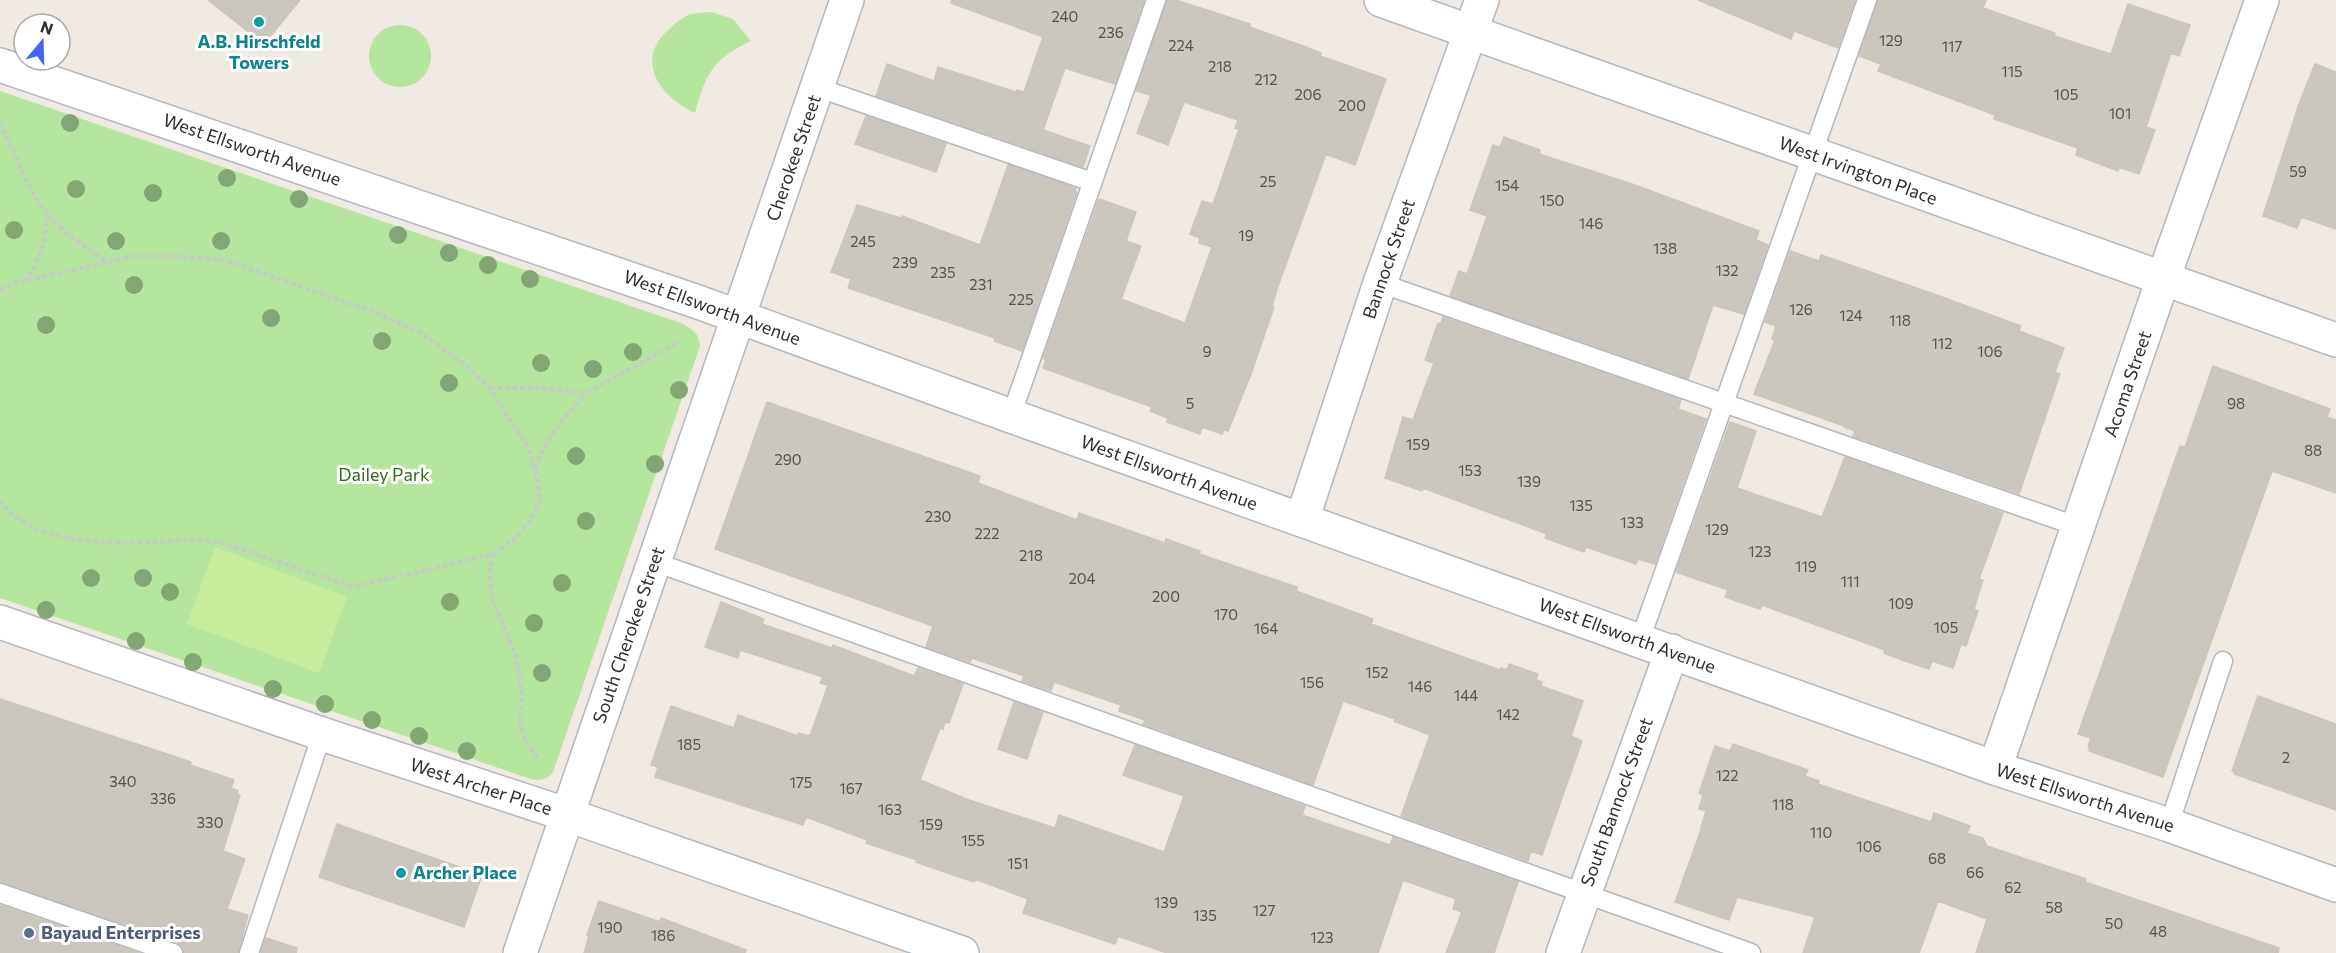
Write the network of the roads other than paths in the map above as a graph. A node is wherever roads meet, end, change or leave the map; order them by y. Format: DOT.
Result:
graph roads {
  1 [pos="847,0"];
  2 [pos="1156,0"];
  3 [pos="1381,0"];
  4 [pos="1482,0"];
  5 [pos="1867,0"];
  6 [pos="2262,0"];
  7 [pos="1471,32"];
  8 [pos="0,65"];
  9 [pos="819,88"];
  10 [pos="1812,154"];
  11 [pos="1092,182"];
  12 [pos="2163,279"];
  13 [pos="1380,283"];
  14 [pos="738,316"];
  15 [pos="2336,340"];
  16 [pos="1724,403"];
  17 [pos="1011,416"];
  18 [pos="1302,520"];
  19 [pos="2079,527"];
  20 [pos="655,561"];
  21 [pos="0,622"];
  22 [pos="1640,640"];
  23 [pos="1672,651"];
  24 [pos="2223,662"];
  25 [pos="322,734"];
  26 [pos="1995,768"];
  27 [pos="568,815"];
  28 [pos="2169,825"];
  29 [pos="2336,885"];
  30 [pos="0,893"];
  31 [pos="1584,894"];
  32 [pos="173,953"];
  33 [pos="249,953"];
  34 [pos="520,953"];
  35 [pos="962,953"];
  36 [pos="1563,953"];
  37 [pos="1751,953"];
  1 -- 9 [label="street, Cherokee Street"];
  2 -- 11 [label="lane"];
  3 -- 7 [label="street, West Irvington Place"];
  4 -- 7 [label="street, Bannock Street"];
  5 -- 10 [label="lane"];
  6 -- 12 [label="street, Acoma Street"];
  7 -- 10 [label="street, West Irvington Place"];
  7 -- 13 [label="street, Bannock Street"];
  8 -- 14 [label="street, West Ellsworth Avenue"];
  9 -- 11 [label="lane"];
  9 -- 14 [label="street, Cherokee Street"];
  10 -- 12 [label="street, West Irvington Place"];
  10 -- 16 [label="lane"];
  11 -- 17 [label="lane"];
  12 -- 15 [label="street, West Irvington Place"];
  12 -- 19 [label="street, Acoma Street"];
  13 -- 16 [label="lane"];
  13 -- 18 [label="street, Bannock Street"];
  14 -- 17 [label="street, West Ellsworth Avenue"];
  14 -- 20 [label="street, South Cherokee Street"];
  16 -- 19 [label="lane"];
  16 -- 22 [label="lane"];
  17 -- 18 [label="street, West Ellsworth Avenue"];
  18 -- 22 [label="street, West Ellsworth Avenue"];
  19 -- 26 [label="street, Acoma Street"];
  20 -- 27 [label="street, South Cherokee Street"];
  20 -- 31 [label="lane"];
  21 -- 25 [label="street, West Archer Place"];
  22 -- 23 [label="street, West Ellsworth Avenue"];
  23 -- 26 [label="street, West Ellsworth Avenue"];
  23 -- 31 [label="street, South Bannock Street"];
  24 -- 28 [label="lane"];
  25 -- 27 [label="street, West Archer Place"];
  25 -- 33 [label="lane"];
  26 -- 28 [label="street, West Ellsworth Avenue"];
  27 -- 34 [label="street, South Cherokee Street"];
  27 -- 35 [label="street, West Archer Place"];
  28 -- 29 [label="street, West Ellsworth Avenue"];
  30 -- 32 [label="lane"];
  31 -- 36 [label="street, South Bannock Street"];
  31 -- 37 [label="lane"];
}
